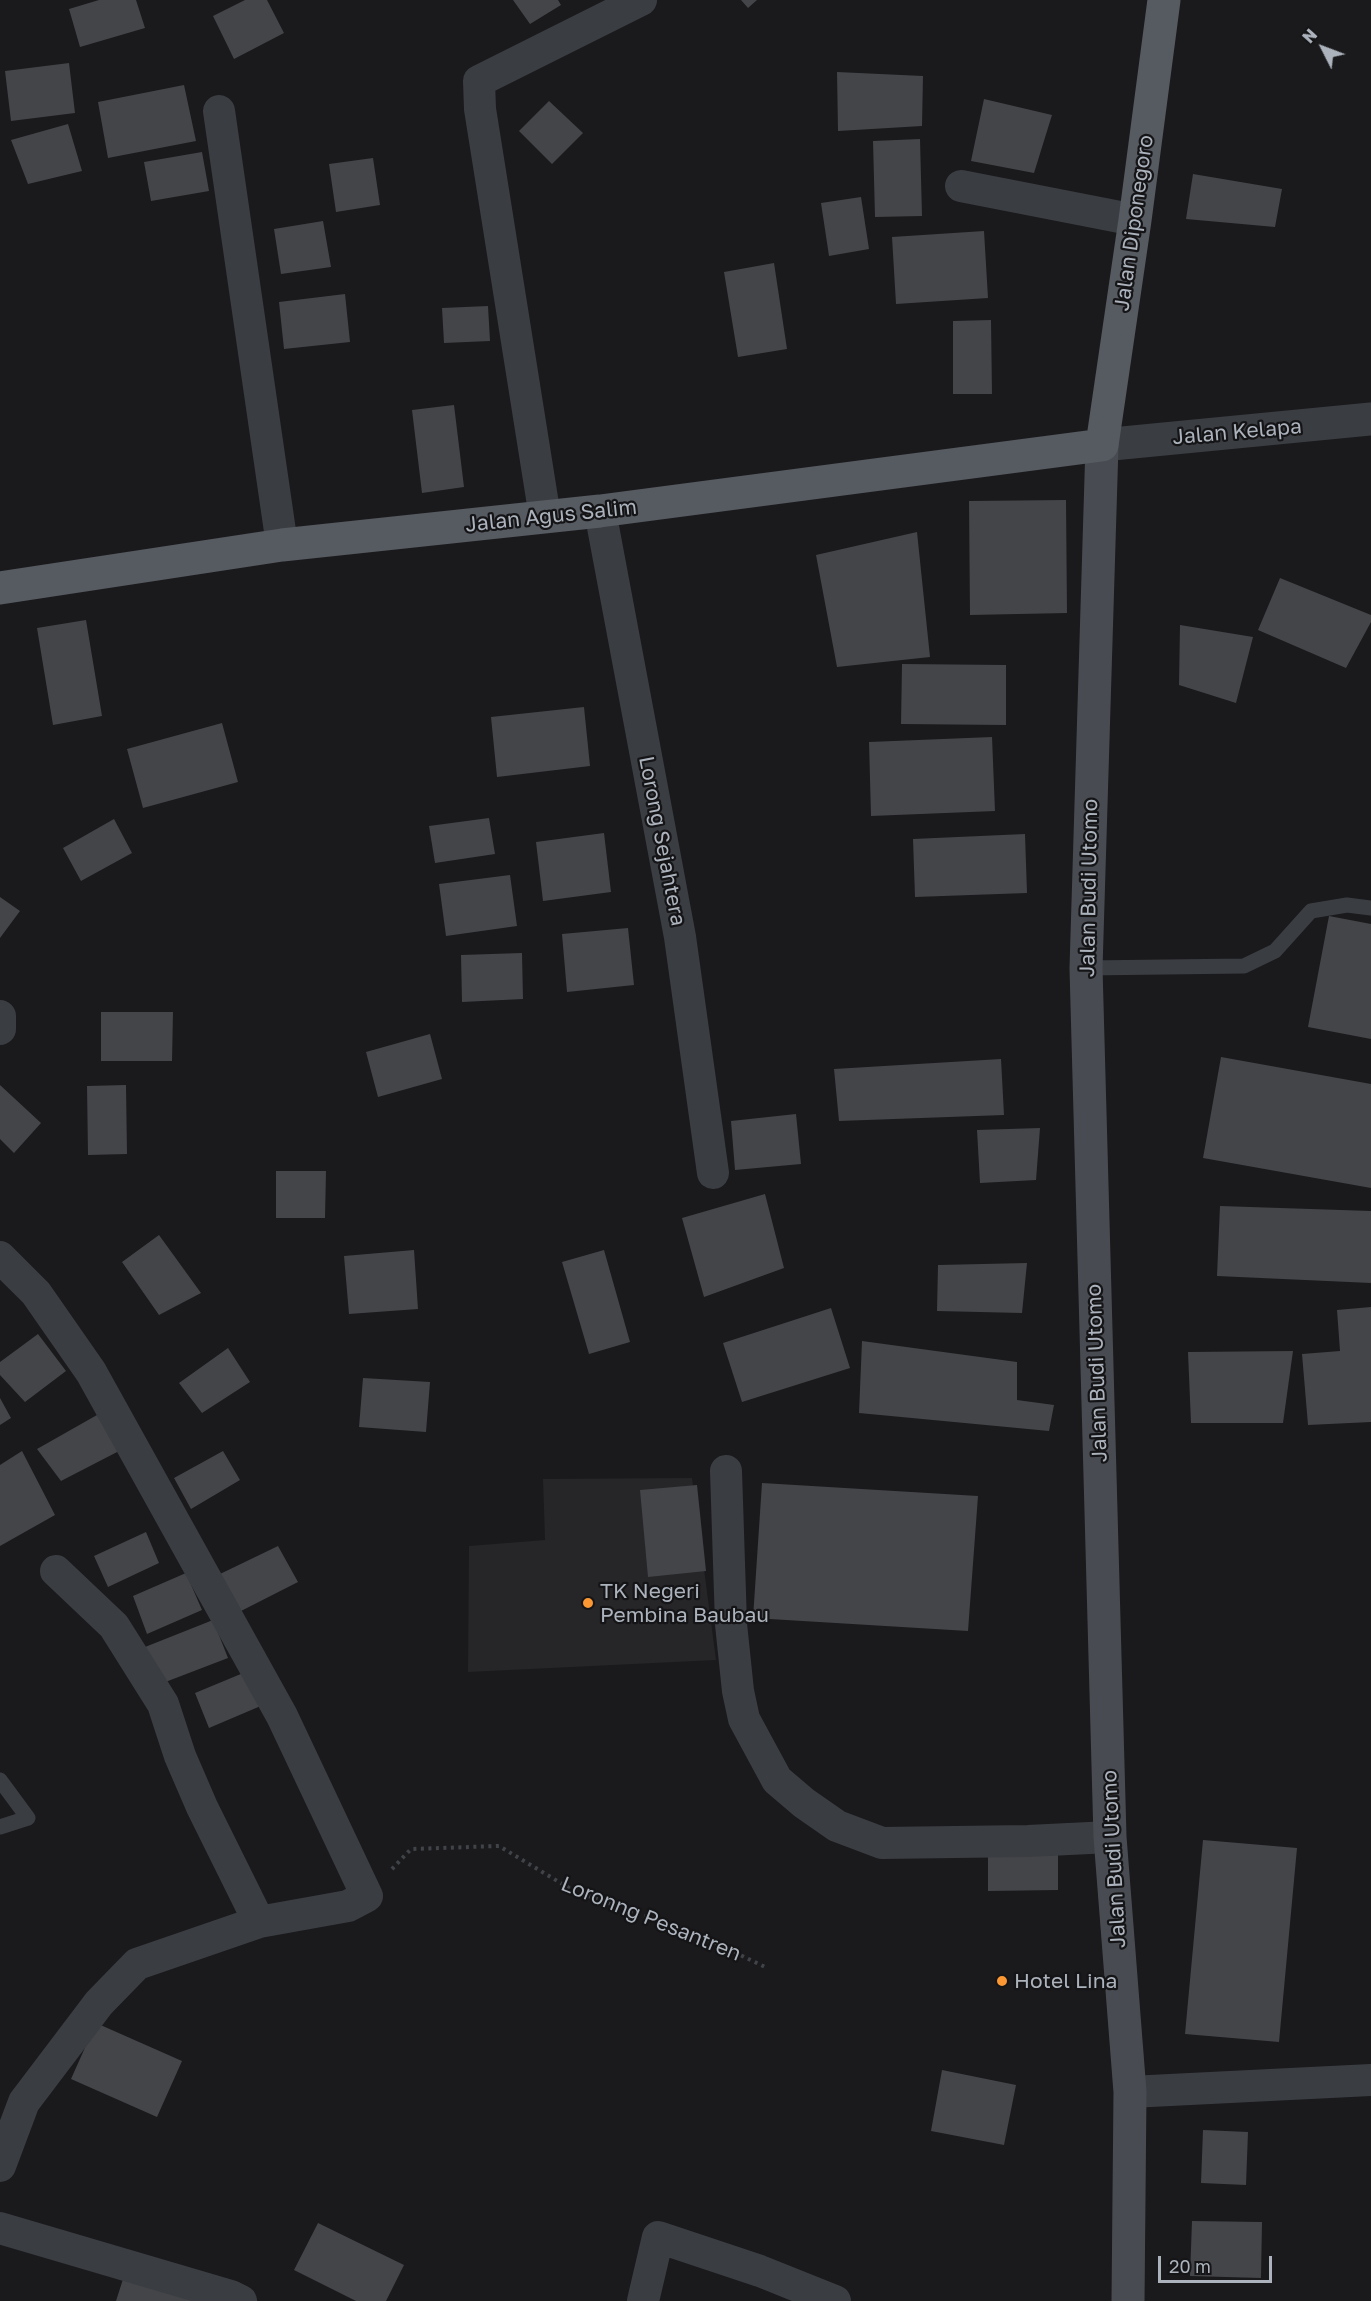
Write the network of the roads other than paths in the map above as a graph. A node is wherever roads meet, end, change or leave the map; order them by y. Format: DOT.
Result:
graph roads {
  1 [pos="641,0"];
  2 [pos="1164,0"];
  3 [pos="219,111"];
  4 [pos="961,186"];
  5 [pos="1136,220"];
  6 [pos="1371,419"];
  7 [pos="1102,445"];
  8 [pos="600,512"];
  9 [pos="545,517"];
  10 [pos="282,545"];
  11 [pos="0,588"];
  12 [pos="1371,908"];
  13 [pos="1086,968"];
  14 [pos="0,1016"];
  15 [pos="0,1029"];
  16 [pos="713,1173"];
  17 [pos="0,1257"];
  18 [pos="726,1471"];
  19 [pos="56,1570"];
  20 [pos="0,1780"];
  21 [pos="0,1827"];
  22 [pos="1110,1837"];
  23 [pos="259,1922"];
  24 [pos="1371,2080"];
  25 [pos="1130,2092"];
  26 [pos="0,2166"];
  27 [pos="0,2228"];
  28 [pos="241,2301"];
  29 [pos="643,2301"];
  30 [pos="835,2301"];
  31 [pos="1128,2301"];
  1 -- 9 [label="street"];
  2 -- 5 [label="main road, Jalan Diponegoro"];
  3 -- 10 [label="street"];
  4 -- 5 [label="street"];
  5 -- 7 [label="main road, Jalan Diponegoro"];
  6 -- 7 [label="street, Jalan Kelapa"];
  7 -- 8 [label="main road, Jalan Agus Salim"];
  7 -- 13 [label="main road, Jalan Budi Utomo"];
  8 -- 9 [label="main road, Jalan Agus Salim"];
  8 -- 16 [label="street, Lorong Sejahtera"];
  9 -- 10 [label="main road, Jalan Agus Salim"];
  10 -- 11 [label="main road, Jalan Agus Salim"];
  12 -- 13 [label="lane"];
  13 -- 22 [label="main road, Jalan Budi Utomo"];
  14 -- 15 [label="street"];
  17 -- 23 [label="street"];
  18 -- 22 [label="street"];
  19 -- 23 [label="street"];
  20 -- 21 [label="lane"];
  22 -- 25 [label="main road, Jalan Budi Utomo"];
  23 -- 26 [label="street"];
  24 -- 25 [label="street"];
  25 -- 31 [label="main road, Jalan Budi Utomo"];
  27 -- 28 [label="street"];
  29 -- 30 [label="street"];
}
